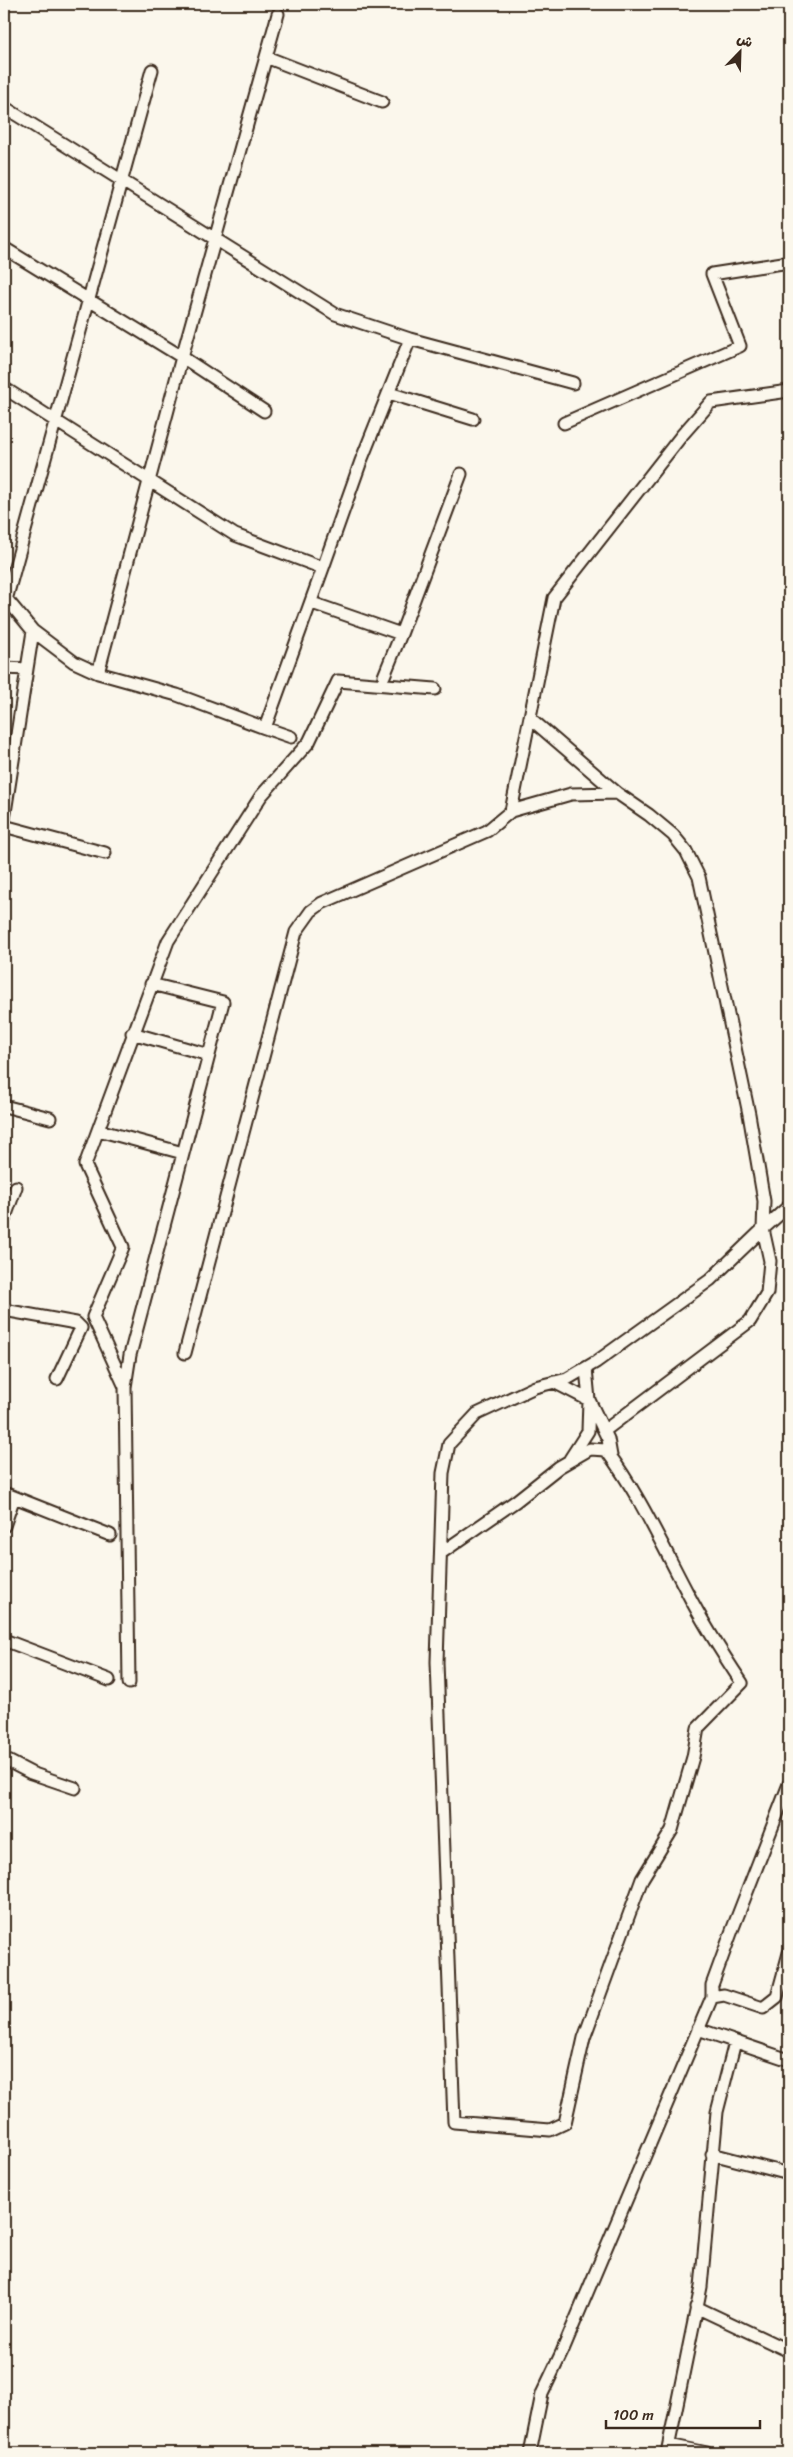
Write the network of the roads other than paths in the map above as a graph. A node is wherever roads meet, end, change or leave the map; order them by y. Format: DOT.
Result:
graph roads {
  1 [pos="278,14"];
  2 [pos="266,57"];
  3 [pos="152,70"];
  4 [pos="382,102"];
  5 [pos="4,107"];
  6 [pos="122,180"];
  7 [pos="216,240"];
  8 [pos="4,248"];
  9 [pos="789,262"];
  10 [pos="89,298"];
  11 [pos="410,339"];
  12 [pos="182,356"];
  13 [pos="573,383"];
  14 [pos="4,388"];
  15 [pos="789,391"];
  16 [pos="388,393"];
  17 [pos="264,410"];
  18 [pos="473,419"];
  19 [pos="55,420"];
  20 [pos="564,423"];
  21 [pos="461,474"];
  22 [pos="150,479"];
  23 [pos="323,568"];
  24 [pos="5,598"];
  25 [pos="312,603"];
  26 [pos="33,630"];
  27 [pos="401,634"];
  28 [pos="4,668"];
  29 [pos="27,669"];
  30 [pos="98,673"];
  31 [pos="384,676"];
  32 [pos="435,689"];
  33 [pos="531,719"];
  34 [pos="265,728"];
  35 [pos="291,737"];
  36 [pos="617,793"];
  37 [pos="511,811"];
  38 [pos="4,819"];
  39 [pos="4,826"];
  40 [pos="106,853"];
  41 [pos="151,984"];
  42 [pos="132,1033"];
  43 [pos="209,1054"];
  44 [pos="4,1106"];
  45 [pos="50,1118"];
  46 [pos="98,1130"];
  47 [pos="184,1153"];
  48 [pos="16,1187"];
  49 [pos="789,1206"];
  50 [pos="4,1220"];
  51 [pos="763,1229"];
  52 [pos="4,1310"];
  53 [pos="184,1353"];
  54 [pos="586,1368"];
  55 [pos="57,1379"];
  56 [pos="554,1382"];
  57 [pos="125,1387"];
  58 [pos="588,1400"];
  59 [pos="604,1431"];
  60 [pos="611,1456"];
  61 [pos="569,1461"];
  62 [pos="9,1495"];
  63 [pos="4,1526"];
  64 [pos="110,1535"];
  65 [pos="441,1553"];
  66 [pos="4,1640"];
  67 [pos="109,1680"];
  68 [pos="129,1683"];
  69 [pos="4,1759"];
  70 [pos="789,1784"];
  71 [pos="75,1788"];
  72 [pos="789,1953"];
  73 [pos="712,1997"];
  74 [pos="698,2028"];
  75 [pos="735,2042"];
  76 [pos="789,2060"];
  77 [pos="712,2154"];
  78 [pos="789,2174"];
  79 [pos="696,2307"];
  80 [pos="789,2351"];
  81 [pos="668,2449"];
  82 [pos="530,2453"];
  83 [pos="707,2453"];
  1 -- 2 [label="street"];
  2 -- 4 [label="street"];
  2 -- 7 [label="street"];
  3 -- 6 [label="street"];
  5 -- 6 [label="street"];
  6 -- 7 [label="street"];
  6 -- 10 [label="street"];
  7 -- 11 [label="street"];
  7 -- 12 [label="street"];
  8 -- 10 [label="street"];
  9 -- 20 [label="street"];
  10 -- 12 [label="street"];
  10 -- 19 [label="street"];
  11 -- 13 [label="street"];
  11 -- 16 [label="street"];
  12 -- 17 [label="street"];
  12 -- 22 [label="street"];
  14 -- 19 [label="street"];
  15 -- 33 [label="street"];
  16 -- 18 [label="street"];
  16 -- 23 [label="street"];
  19 -- 22 [label="street"];
  19 -- 24 [label="street"];
  21 -- 27 [label="street"];
  22 -- 23 [label="street"];
  22 -- 30 [label="street"];
  23 -- 25 [label="street"];
  24 -- 26 [label="street"];
  25 -- 27 [label="street"];
  25 -- 34 [label="street"];
  26 -- 29 [label="street"];
  26 -- 30 [label="street"];
  27 -- 31 [label="street"];
  28 -- 29 [label="street"];
  29 -- 38 [label="street"];
  30 -- 34 [label="street"];
  32 -- 41 [label="street"];
  33 -- 36 [label="street"];
  33 -- 37 [label="street"];
  34 -- 35 [label="street"];
  36 -- 37 [label="street"];
  36 -- 51 [label="street"];
  37 -- 53 [label="street"];
  39 -- 40 [label="street"];
  41 -- 42 [label="street"];
  41 -- 43 [label="street"];
  42 -- 43 [label="street"];
  42 -- 46 [label="street"];
  43 -- 47 [label="street"];
  44 -- 45 [label="street"];
  46 -- 47 [label="street"];
  46 -- 57 [label="street"];
  47 -- 57 [label="street"];
  48 -- 50 [label="street"];
  49 -- 51 [label="street"];
  51 -- 54 [label="street"];
  51 -- 59 [label="street"];
  52 -- 55 [label="street"];
  54 -- 56 [label="street"];
  54 -- 58 [label="street"];
  56 -- 58 [label="street"];
  56 -- 65 [label="street"];
  57 -- 68 [label="street"];
  58 -- 59 [label="street"];
  58 -- 61 [label="street"];
  59 -- 60 [label="street"];
  60 -- 61 [label="street"];
  60 -- 65 [label="street"];
  61 -- 65 [label="street"];
  62 -- 63 [label="street"];
  62 -- 64 [label="street"];
  66 -- 67 [label="street"];
  69 -- 71 [label="street"];
  70 -- 73 [label="street"];
  72 -- 73 [label="street"];
  73 -- 74 [label="street"];
  74 -- 75 [label="street"];
  74 -- 82 [label="street"];
  75 -- 76 [label="street"];
  75 -- 77 [label="street"];
  77 -- 78 [label="street"];
  77 -- 79 [label="street"];
  79 -- 80 [label="street"];
  79 -- 81 [label="street"];
  81 -- 83 [label="street"];
}
